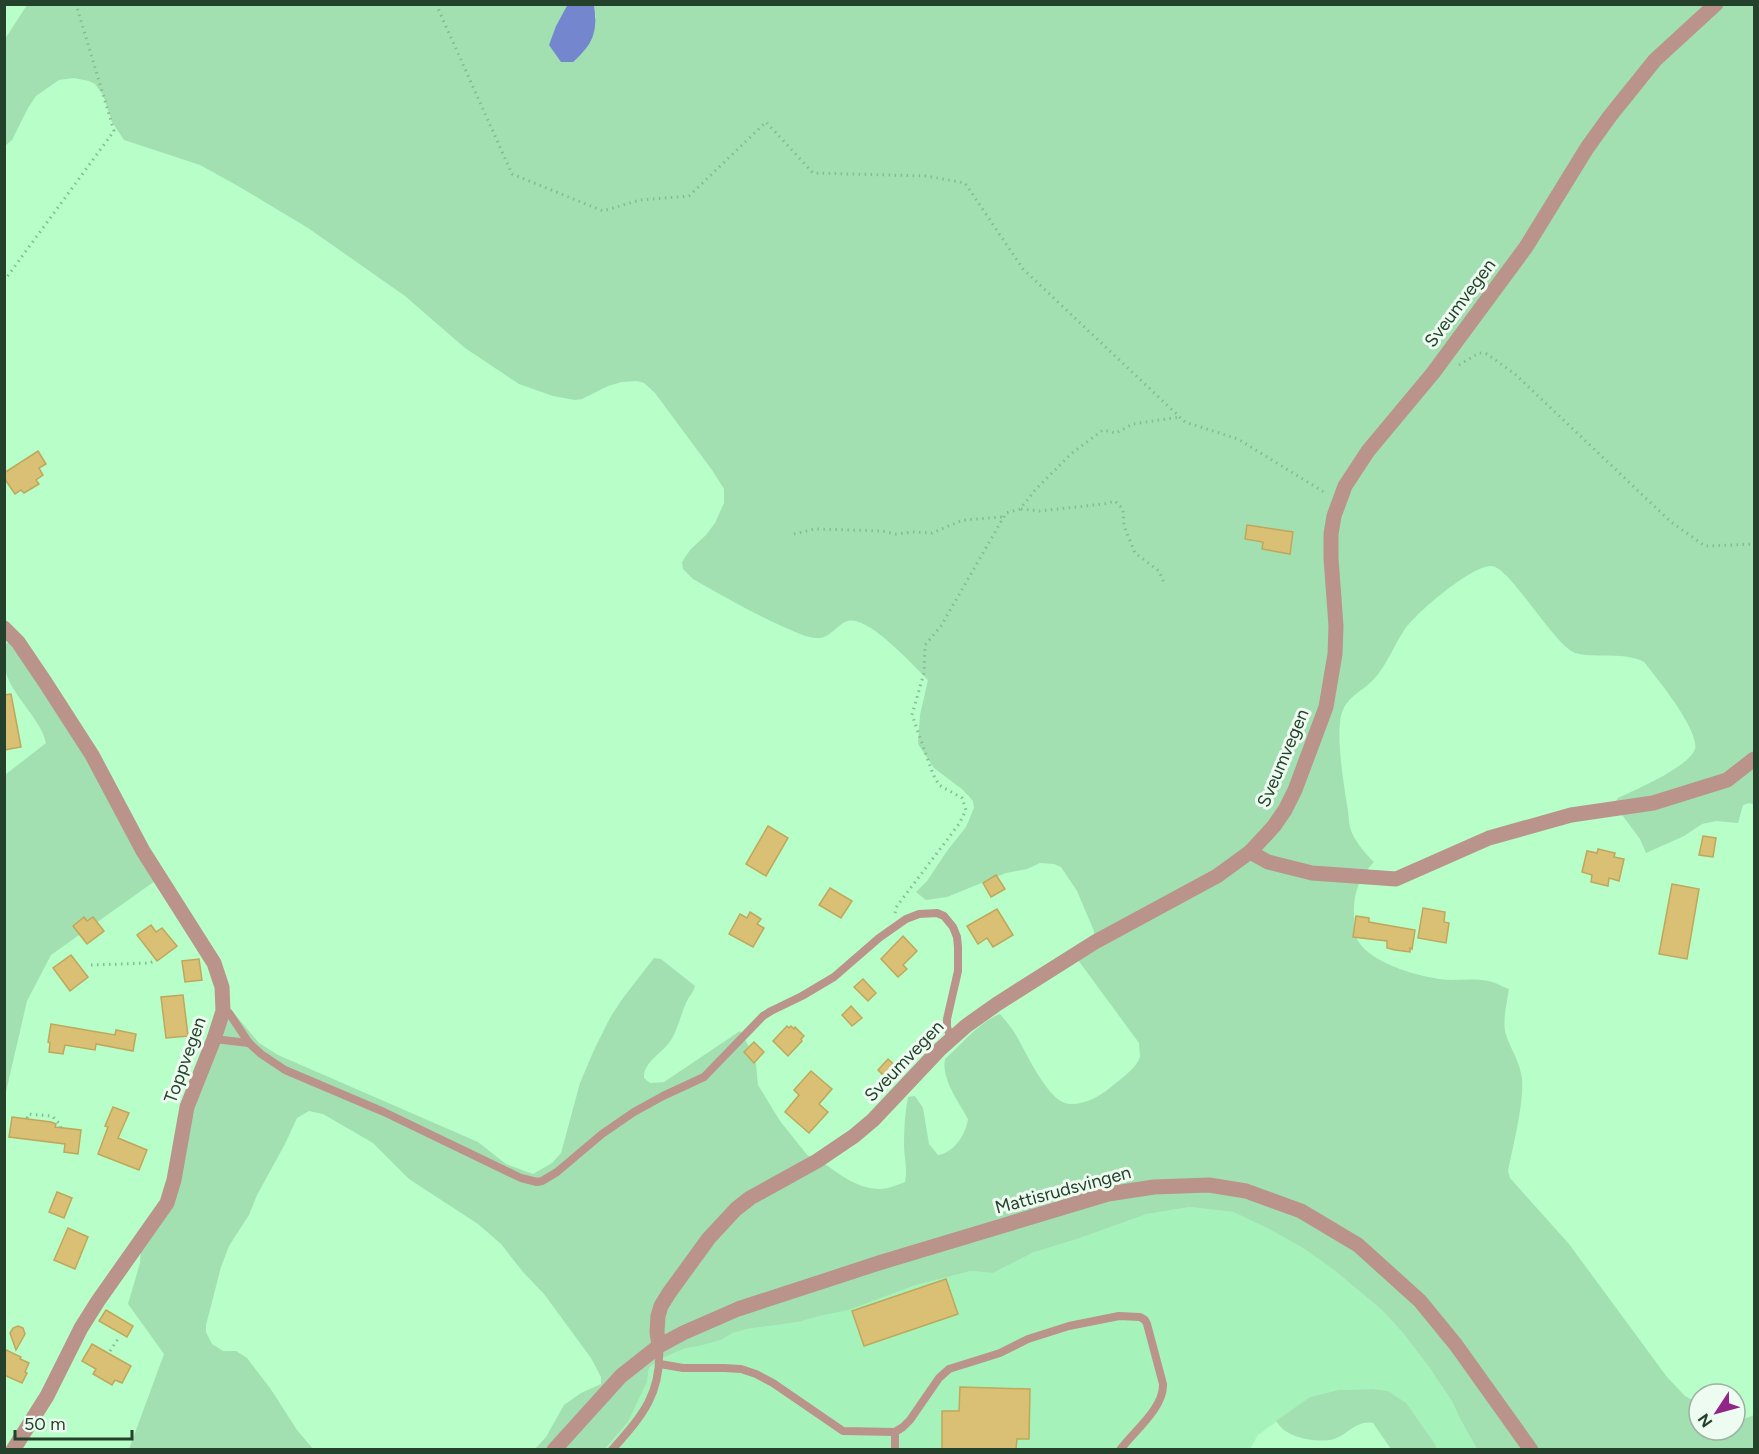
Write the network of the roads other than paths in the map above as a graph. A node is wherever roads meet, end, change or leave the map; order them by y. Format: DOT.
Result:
graph roads {
  1 [pos="1716,4"];
  2 [pos="4,628"];
  3 [pos="1755,759"];
  4 [pos="1250,852"];
  5 [pos="223,1011"];
  6 [pos="214,1039"];
  7 [pos="951,1039"];
  8 [pos="249,1043"];
  9 [pos="659,1346"];
  10 [pos="660,1364"];
  11 [pos="894,1432"];
  12 [pos="13,1449"];
  13 [pos="554,1449"];
  14 [pos="612,1449"];
  15 [pos="895,1449"];
  16 [pos="1120,1449"];
  17 [pos="1531,1449"];
  1 -- 4 [label="street, Sveumvegen"];
  2 -- 5 [label="street, Toppvegen"];
  3 -- 4 [label="street"];
  4 -- 7 [label="street, Sveumvegen"];
  5 -- 6 [label="street, Toppvegen"];
  5 -- 8 [label="lane"];
  6 -- 8 [label="lane"];
  6 -- 12 [label="street, Toppvegen"];
  7 -- 8 [label="lane"];
  7 -- 9 [label="street, Sveumvegen"];
  9 -- 10 [label="lane"];
  9 -- 13 [label="street"];
  9 -- 17 [label="street, Mattisrudsvingen"];
  10 -- 11 [label="lane"];
  10 -- 14 [label="lane"];
  11 -- 15 [label="lane"];
  11 -- 16 [label="lane"];
}
